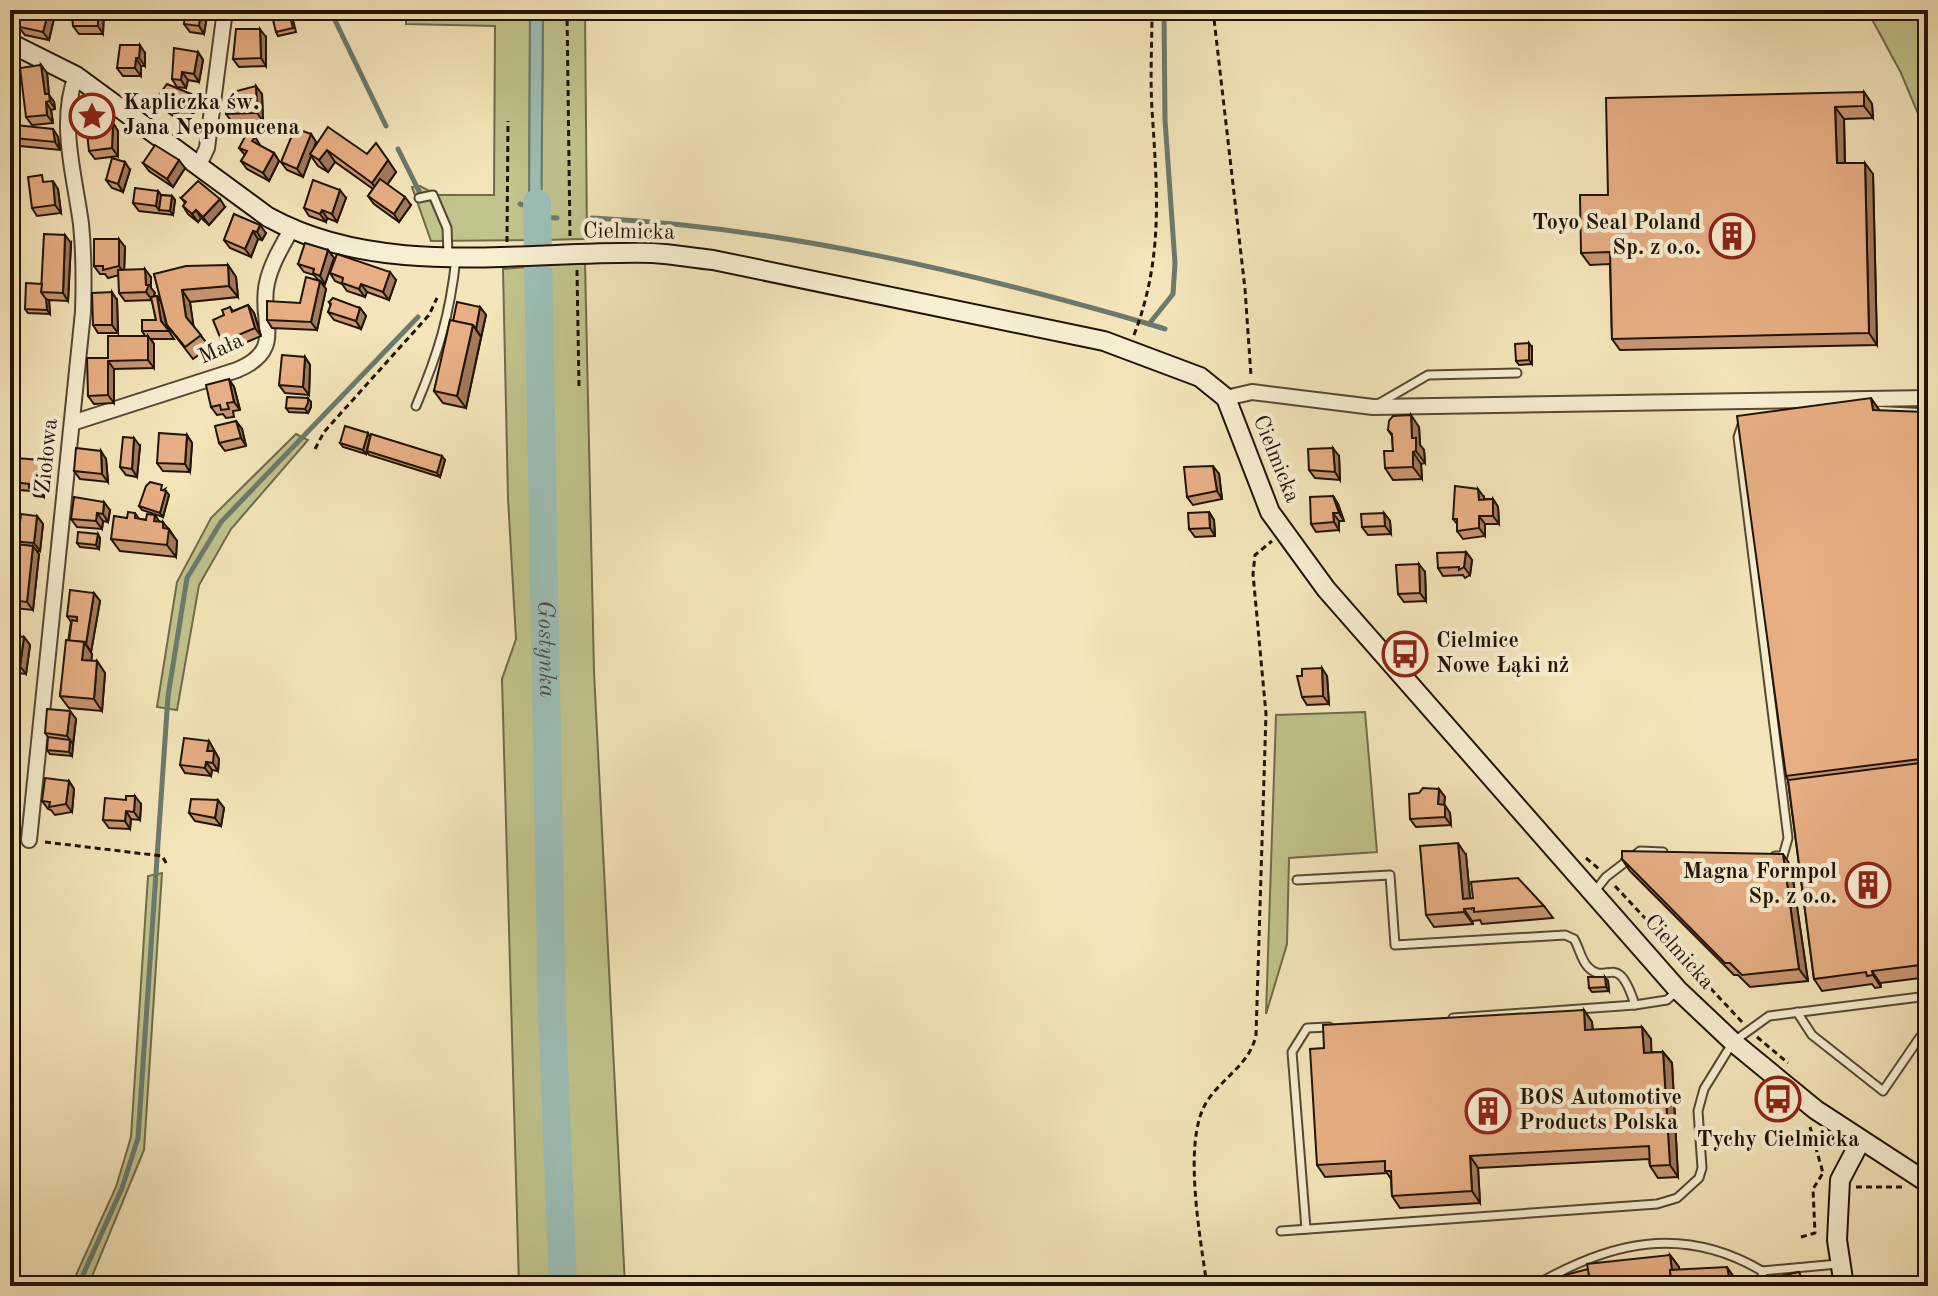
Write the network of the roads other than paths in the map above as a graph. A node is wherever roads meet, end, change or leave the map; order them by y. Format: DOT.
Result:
graph roads {
  1 [pos="225,10"];
  2 [pos="10,43"];
  3 [pos="76,76"];
  4 [pos="198,167"];
  5 [pos="419,198"];
  6 [pos="291,230"];
  7 [pos="452,256"];
  8 [pos="1517,373"];
  9 [pos="1226,398"];
  10 [pos="1928,398"];
  11 [pos="416,406"];
  12 [pos="1373,407"];
  13 [pos="1861,411"];
  14 [pos="1928,413"];
  15 [pos="1751,417"];
  16 [pos="72,423"];
  17 [pos="29,840"];
  18 [pos="1672,852"];
  19 [pos="1767,856"];
  20 [pos="1297,880"];
  21 [pos="1593,893"];
  22 [pos="1678,990"];
  23 [pos="1928,996"];
  24 [pos="1635,1005"];
  25 [pos="1797,1012"];
  26 [pos="1447,1018"];
  27 [pos="1338,1026"];
  28 [pos="1920,1037"];
  29 [pos="1733,1042"];
  30 [pos="1861,1140"];
  31 [pos="1928,1183"];
  32 [pos="1306,1229"];
  33 [pos="1281,1231"];
  34 [pos="1841,1264"];
  35 [pos="1762,1271"];
  36 [pos="1534,1286"];
  37 [pos="1763,1286"];
  38 [pos="1844,1286"];
  1 -- 4 [label="street"];
  2 -- 3 [label="street, Cielmicka"];
  3 -- 4 [label="street, Cielmicka"];
  3 -- 16 [label="street, Ziołowa"];
  4 -- 6 [label="street, Cielmicka"];
  5 -- 7 [label="lane"];
  6 -- 7 [label="street, Cielmicka"];
  6 -- 16 [label="street, Mała"];
  7 -- 9 [label="street, Cielmicka"];
  7 -- 11 [label="lane"];
  8 -- 12 [label="lane"];
  9 -- 12 [label="street"];
  9 -- 21 [label="street, Cielmicka"];
  10 -- 12 [label="street"];
  13 -- 14 [label="lane"];
  15 -- 19 [label="lane"];
  16 -- 17 [label="street, Ziołowa"];
  18 -- 21 [label="lane"];
  20 -- 24 [label="lane"];
  21 -- 22 [label="street, Cielmicka"];
  22 -- 24 [label="lane"];
  22 -- 29 [label="street, Cielmicka"];
  23 -- 25 [label="lane"];
  24 -- 26 [label="lane"];
  25 -- 28 [label="lane"];
  25 -- 29 [label="lane"];
  27 -- 32 [label="lane"];
  29 -- 30 [label="street, Cielmicka"];
  29 -- 32 [label="lane"];
  30 -- 31 [label="street, Cielmicka"];
  30 -- 34 [label="street"];
  32 -- 33 [label="lane"];
  34 -- 35 [label="lane"];
  34 -- 38 [label="street"];
  35 -- 36 [label="lane"];
  35 -- 37 [label="lane"];
}
